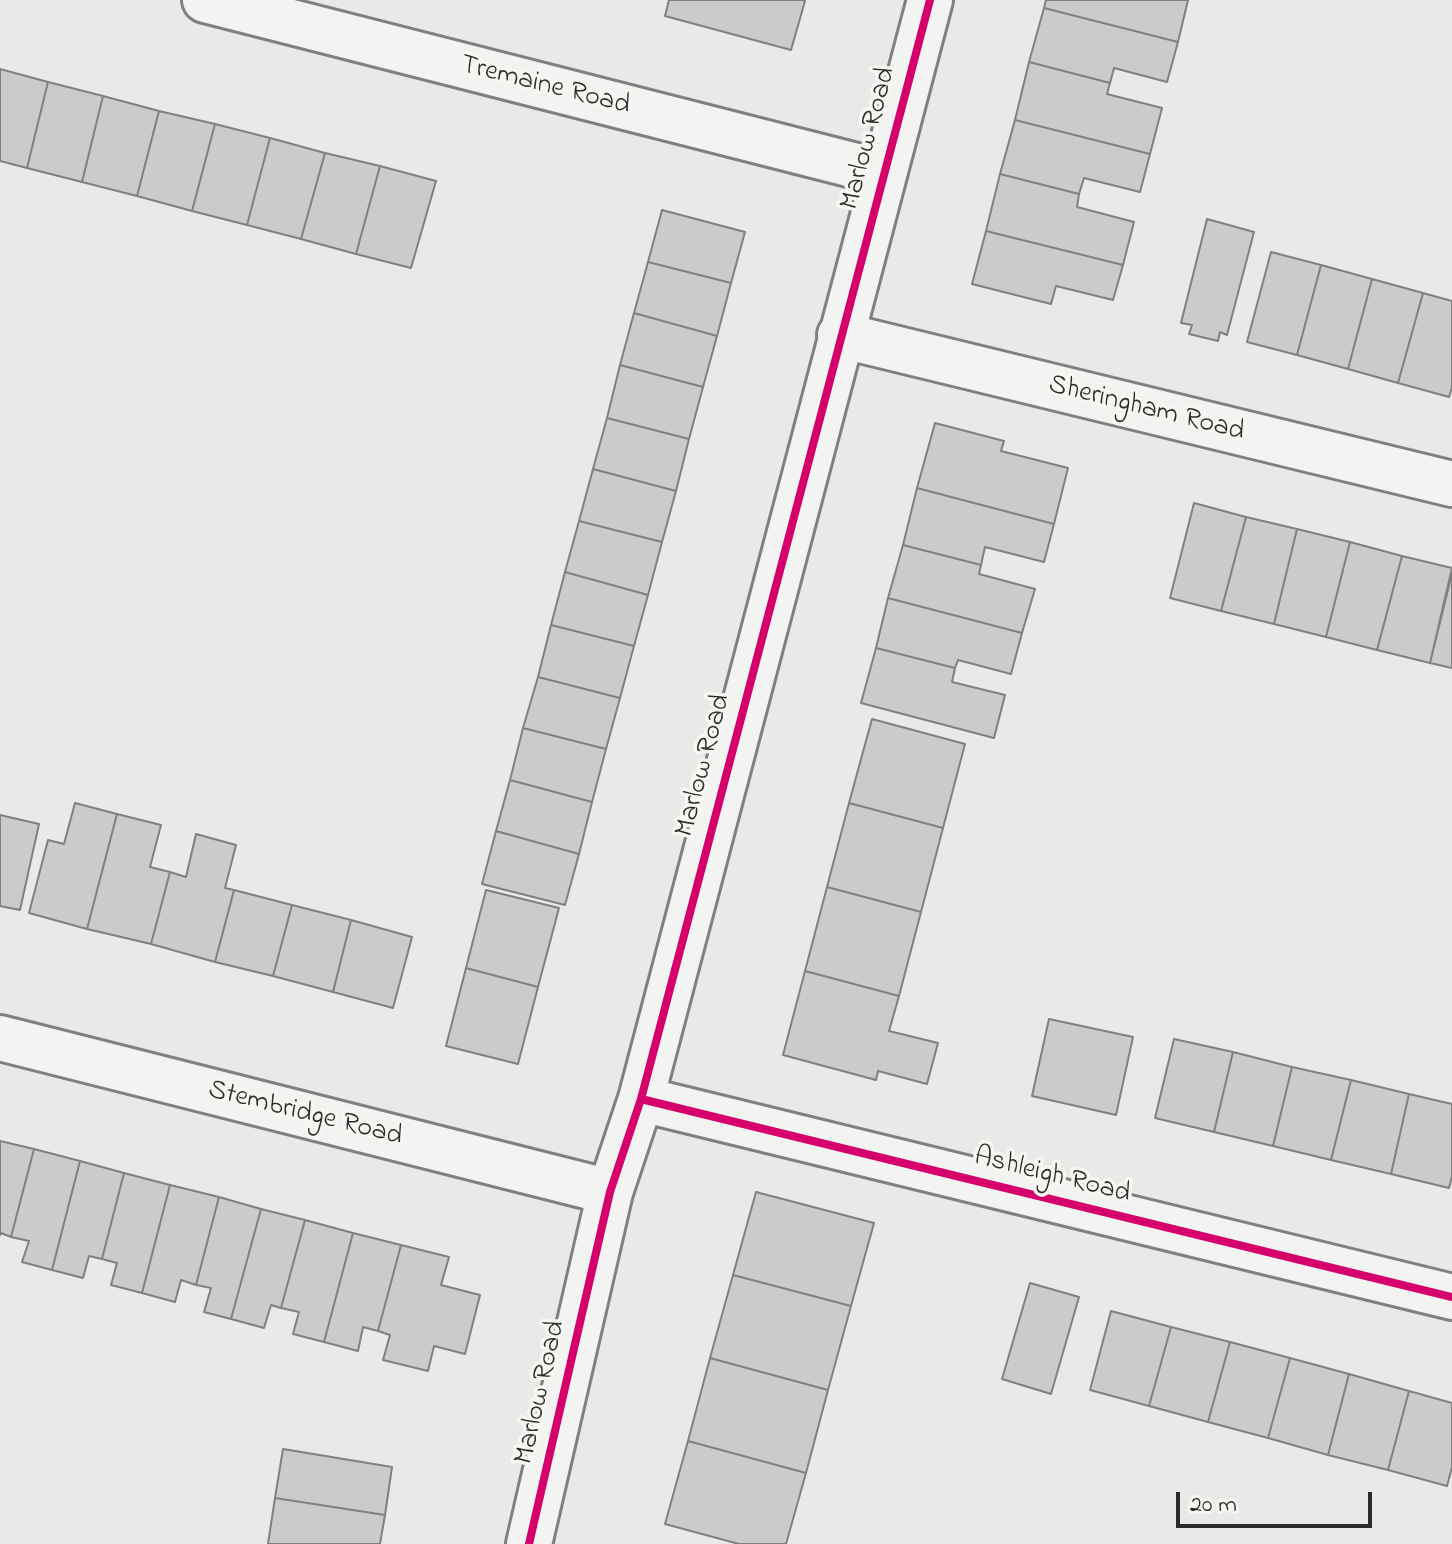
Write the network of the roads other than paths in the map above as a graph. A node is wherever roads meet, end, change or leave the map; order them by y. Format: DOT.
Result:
graph roads {
  1 [pos="205,0"];
  2 [pos="930,0"];
  3 [pos="884,173"];
  4 [pos="840,335"];
  5 [pos="1452,484"];
  6 [pos="0,1038"];
  7 [pos="641,1099"];
  8 [pos="610,1192"];
  9 [pos="1452,1297"];
  10 [pos="529,1544"];
  1 -- 3 [label="street, Tremaine Road"];
  2 -- 3 [label="street, Marlow Road"];
  3 -- 4 [label="street, Marlow Road"];
  4 -- 5 [label="street, Sheringham Road"];
  4 -- 7 [label="street, Marlow Road"];
  6 -- 8 [label="street, Stembridge Road"];
  7 -- 8 [label="street, Marlow Road"];
  7 -- 9 [label="street, Ashleigh Road"];
  8 -- 10 [label="street, Marlow Road"];
}
